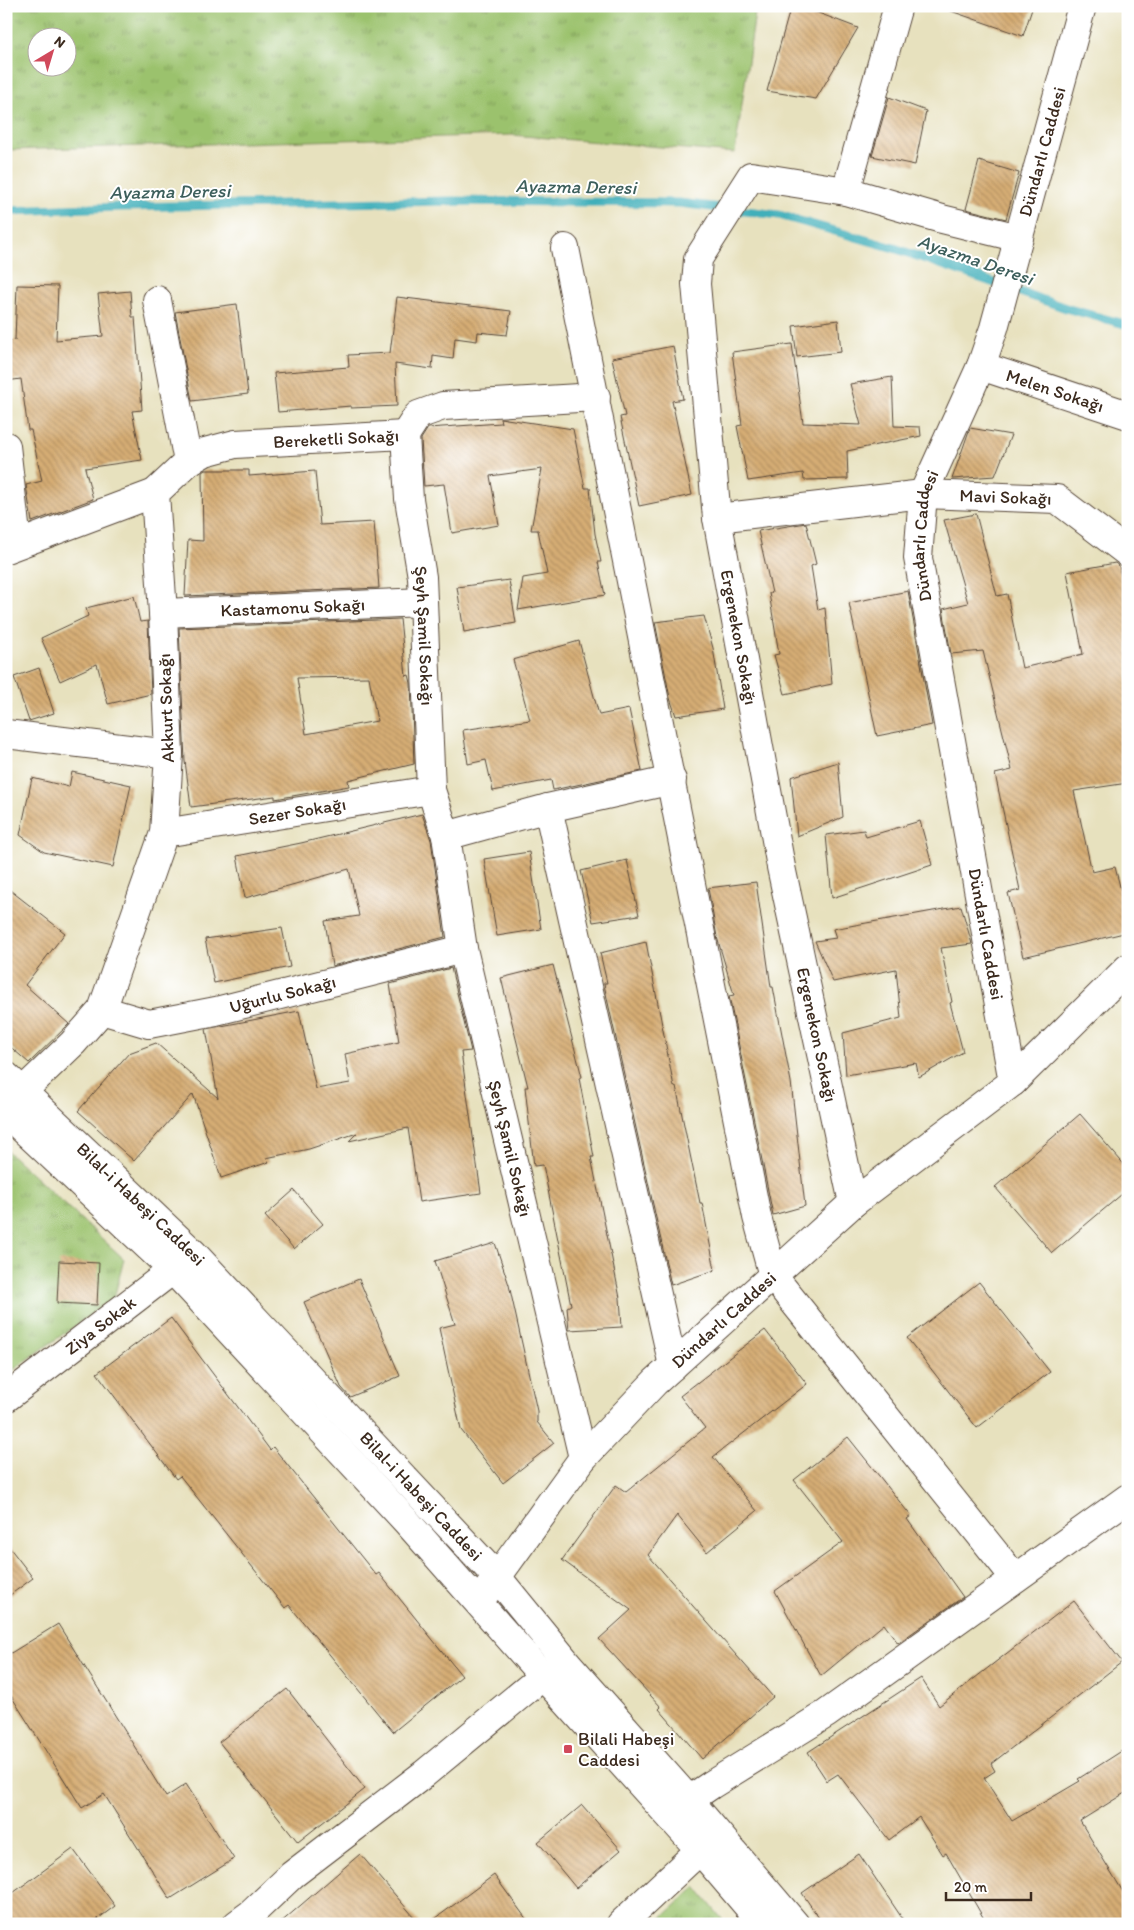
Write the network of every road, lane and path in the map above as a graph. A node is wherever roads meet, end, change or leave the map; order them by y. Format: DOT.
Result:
graph roads {
  1 [pos="898,6"];
  2 [pos="1082,6"];
  3 [pos="846,191"];
  4 [pos="1019,238"];
  5 [pos="565,248"];
  6 [pos="157,300"];
  7 [pos="981,366"];
  8 [pos="596,398"];
  9 [pos="1128,415"];
  10 [pos="405,435"];
  11 [pos="6,446"];
  12 [pos="188,462"];
  13 [pos="155,493"];
  14 [pos="923,494"];
  15 [pos="717,518"];
  16 [pos="12,546"];
  17 [pos="1128,553"];
  18 [pos="423,602"];
  19 [pos="163,613"];
  20 [pos="6,734"];
  21 [pos="169,754"];
  22 [pos="672,780"];
  23 [pos="432,790"];
  24 [pos="548,808"];
  25 [pos="164,833"];
  26 [pos="446,836"];
  27 [pos="463,949"];
  28 [pos="1128,968"];
  29 [pos="102,1010"];
  30 [pos="1013,1082"];
  31 [pos="14,1084"];
  32 [pos="6,1113"];
  33 [pos="854,1203"];
  34 [pos="183,1261"];
  35 [pos="773,1276"];
  36 [pos="673,1366"];
  37 [pos="6,1398"];
  38 [pos="583,1458"];
  39 [pos="1128,1498"];
  40 [pos="497,1577"];
  41 [pos="1015,1578"];
  42 [pos="479,1602"];
  43 [pos="568,1664"];
  44 [pos="543,1676"];
  45 [pos="689,1800"];
  46 [pos="710,1843"];
  47 [pos="250,1920"];
  48 [pos="621,1924"];
  49 [pos="763,1924"];
  50 [pos="795,1924"];
  1 -- 3 [label="street"];
  2 -- 4 [label="street, Dündarlı Caddesi"];
  3 -- 4 [label="street, Ergenekon Sokağı"];
  3 -- 15 [label="street, Ergenekon Sokağı"];
  4 -- 7 [label="street, Dündarlı Caddesi"];
  5 -- 8 [label="street"];
  6 -- 12 [label="street"];
  7 -- 9 [label="street, Melen Sokağı"];
  7 -- 14 [label="street, Dündarlı Caddesi"];
  8 -- 10 [label="street, Bereketli Sokağı"];
  8 -- 22 [label="street"];
  10 -- 12 [label="street, Bereketli Sokağı"];
  10 -- 18 [label="street, Şeyh Şamil Sokağı"];
  11 -- 16 [label="street"];
  12 -- 13 [label="street"];
  13 -- 16 [label="street"];
  13 -- 19 [label="street, Akkurt Sokağı"];
  14 -- 15 [label="street, Mavi Sokağı"];
  14 -- 17 [label="street, Mavi Sokağı"];
  14 -- 30 [label="street, Dündarlı Caddesi"];
  15 -- 33 [label="street, Ergenekon Sokağı"];
  18 -- 19 [label="street, Kastamonu Sokağı"];
  18 -- 23 [label="street, Şeyh Şamil Sokağı"];
  19 -- 21 [label="street, Akkurt Sokağı"];
  20 -- 21 [label="street"];
  21 -- 25 [label="street, Akkurt Sokağı"];
  22 -- 24 [label="street"];
  22 -- 35 [label="street"];
  23 -- 25 [label="street, Sezer Sokağı"];
  23 -- 26 [label="street, Şeyh Şamil Sokağı"];
  24 -- 26 [label="street"];
  24 -- 36 [label="street"];
  25 -- 29 [label="street, Akkurt Sokağı"];
  26 -- 27 [label="street, Şeyh Şamil Sokağı"];
  27 -- 29 [label="street, Uğurlu Sokağı"];
  27 -- 38 [label="street, Şeyh Şamil Sokağı"];
  28 -- 30 [label="street, Dündarlı Caddesi"];
  29 -- 31 [label="street, Akkurt Sokağı"];
  30 -- 33 [label="street, Dündarlı Caddesi"];
  31 -- 32 [label="street, Bilal-i Habeşi Caddesi"];
  31 -- 34 [label="street, Bilal-i Habeşi Caddesi"];
  32 -- 34 [label="street, Bilal-i Habeşi Caddesi"];
  33 -- 35 [label="street, Dündarlı Caddesi"];
  34 -- 37 [label="street, Ziya Sokak"];
  34 -- 40 [label="street, Bilal-i Habeşi Caddesi"];
  34 -- 42 [label="street, Bilal-i Habeşi Caddesi"];
  35 -- 36 [label="street, Dündarlı Caddesi"];
  35 -- 41 [label="street"];
  36 -- 38 [label="street, Dündarlı Caddesi"];
  38 -- 40 [label="street, Dündarlı Caddesi"];
  39 -- 41 [label="street"];
  40 -- 42 [label="street, Dündarlı Caddesi"];
  40 -- 43 [label="street, Bilal-i Habeşi Caddesi"];
  41 -- 45 [label="street"];
  42 -- 44 [label="street, Bilal-i Habeşi Caddesi"];
  43 -- 44 [label="street"];
  43 -- 45 [label="street, Bilal-i Habeşi Caddesi"];
  44 -- 46 [label="street, Bilal-i Habeşi Caddesi"];
  44 -- 47 [label="street"];
  45 -- 46 [label="street, Bilal-i Habeşi Caddesi"];
  46 -- 48 [label="street"];
  46 -- 49 [label="street, Bilal-i Habeşi Caddesi"];
  46 -- 50 [label="street, Bilal-i Habeşi Caddesi"];
}
